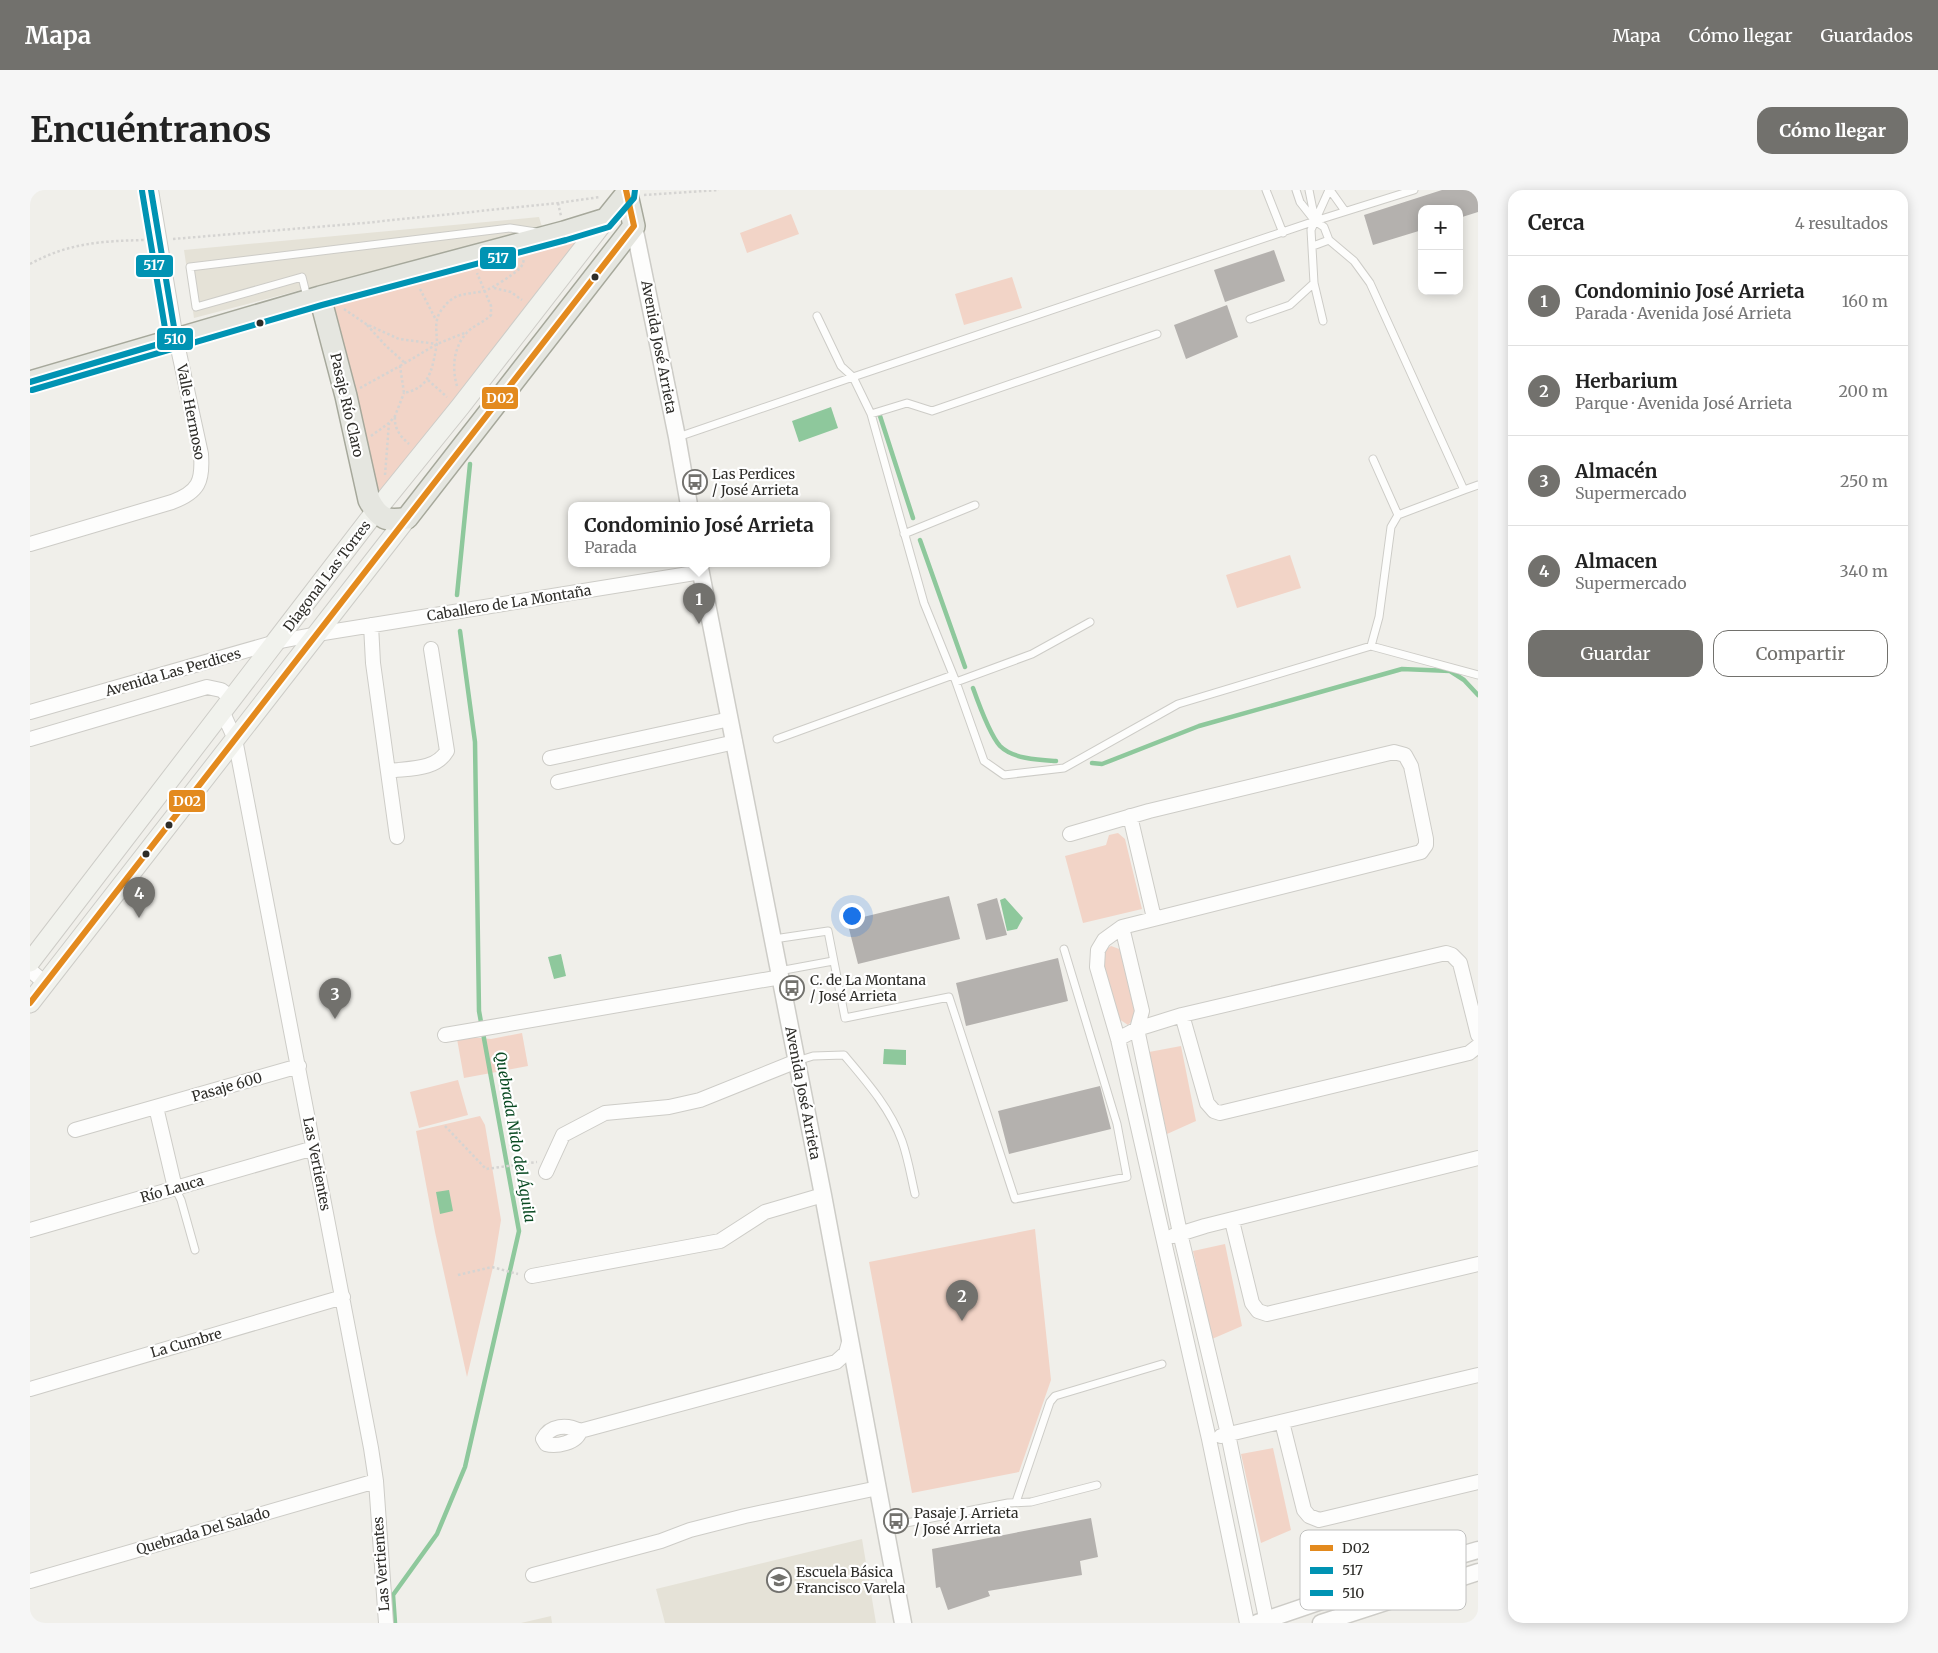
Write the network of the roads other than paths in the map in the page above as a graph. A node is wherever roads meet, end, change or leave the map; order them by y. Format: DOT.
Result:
graph roads {
  1 [pos="151,190"];
  2 [pos="1266,190"];
  3 [pos="1296,190"];
  4 [pos="1309,190"];
  5 [pos="1330,190"];
  6 [pos="1414,190"];
  7 [pos="632,193"];
  8 [pos="1345,211"];
  9 [pos="606,219"];
  10 [pos="1315,221"];
  11 [pos="634,226"];
  12 [pos="1282,233"];
  13 [pos="552,235"];
  14 [pos="1329,240"];
  15 [pos="1313,246"];
  16 [pos="1314,283"];
  17 [pos="314,298"];
  18 [pos="817,316"];
  19 [pos="1250,319"];
  20 [pos="1323,320"];
  21 [pos="1156,334"];
  22 [pos="176,339"];
  23 [pos="853,377"];
  24 [pos="30,382"];
  25 [pos="871,414"];
  26 [pos="677,437"];
  27 [pos="1373,459"];
  28 [pos="1478,485"];
  29 [pos="1464,490"];
  30 [pos="688,502"];
  31 [pos="976,505"];
  32 [pos="375,512"];
  33 [pos="1398,515"];
  34 [pos="407,518"];
  35 [pos="904,534"];
  36 [pos="30,544"];
  37 [pos="700,568"];
  38 [pos="1090,622"];
  39 [pos="371,625"];
  40 [pos="317,634"];
  41 [pos="276,642"];
  42 [pos="1372,646"];
  43 [pos="431,649"];
  44 [pos="953,674"];
  45 [pos="1478,675"];
  46 [pos="956,682"];
  47 [pos="227,704"];
  48 [pos="30,712"];
  49 [pos="730,719"];
  50 [pos="30,739"];
  51 [pos="235,739"];
  52 [pos="777,739"];
  53 [pos="735,742"];
  54 [pos="550,758"];
  55 [pos="388,771"];
  56 [pos="558,782"];
  57 [pos="1130,816"];
  58 [pos="1070,834"];
  59 [pos="397,837"];
  60 [pos="1154,918"];
  61 [pos="1122,927"];
  62 [pos="773,939"];
  63 [pos="1064,949"];
  64 [pos="833,961"];
  65 [pos="30,962"];
  66 [pos="30,970"];
  67 [pos="780,974"];
  68 [pos="45,983"];
  69 [pos="30,1003"];
  70 [pos="1182,1015"];
  71 [pos="1137,1029"];
  72 [pos="1478,1035"];
  73 [pos="445,1036"];
  74 [pos="1118,1039"];
  75 [pos="1478,1046"];
  76 [pos="797,1061"];
  77 [pos="299,1066"];
  78 [pos="156,1107"];
  79 [pos="75,1130"];
  80 [pos="314,1148"];
  81 [pos="1478,1158"];
  82 [pos="548,1166"];
  83 [pos="175,1188"];
  84 [pos="915,1194"];
  85 [pos="823,1195"];
  86 [pos="1232,1221"];
  87 [pos="30,1230"];
  88 [pos="1180,1233"];
  89 [pos="1164,1241"];
  90 [pos="195,1250"];
  91 [pos="1478,1264"];
  92 [pos="532,1276"];
  93 [pos="342,1297"];
  94 [pos="850,1338"];
  95 [pos="836,1362"];
  96 [pos="1162,1364"];
  97 [pos="1478,1374"];
  98 [pos="859,1382"];
  99 [pos="30,1389"];
  100 [pos="1282,1422"];
  101 [pos="580,1431"];
  102 [pos="1228,1434"];
  103 [pos="1209,1439"];
  104 [pos="376,1481"];
  105 [pos="1478,1482"];
  106 [pos="1097,1485"];
  107 [pos="878,1488"];
  108 [pos="1016,1502"];
  109 [pos="886,1528"];
  110 [pos="1478,1572"];
  111 [pos="533,1575"];
  112 [pos="1466,1576"];
  113 [pos="30,1581"];
  114 [pos="1300,1609"];
  115 [pos="1361,1610"];
  116 [pos="1264,1622"];
  117 [pos="386,1623"];
  118 [pos="903,1623"];
  119 [pos="1247,1623"];
  120 [pos="1321,1623"];
  1 -- 22 [label="street, Valle Hermoso"];
  2 -- 12 [label="lane"];
  3 -- 10 [label="lane"];
  4 -- 10 [label="lane"];
  5 -- 8 [label="lane"];
  5 -- 10 [label="lane"];
  6 -- 8 [label="lane"];
  7 -- 9 [label="main road, Diagonal Las Torres"];
  7 -- 11 [label="main road, Avenida José Arrieta"];
  8 -- 10 [label="lane"];
  9 -- 13 [label="main road"];
  9 -- 32 [label="main road, Diagonal Las Torres"];
  10 -- 12 [label="lane"];
  10 -- 14 [label="lane"];
  10 -- 15 [label="lane"];
  11 -- 26 [label="street, Avenida José Arrieta"];
  11 -- 34 [label="main road, Diagonal Las Torres"];
  12 -- 23 [label="lane"];
  13 -- 17 [label="main road"];
  13 -- 17 [label="lane"];
  14 -- 15 [label="lane"];
  14 -- 29 [label="lane"];
  15 -- 16 [label="lane"];
  16 -- 19 [label="lane"];
  16 -- 20 [label="lane"];
  17 -- 22 [label="main road"];
  17 -- 32 [label="main road, Pasaje Río Claro"];
  18 -- 23 [label="lane"];
  21 -- 25 [label="lane"];
  22 -- 24 [label="main road"];
  22 -- 36 [label="street, Valle Hermoso"];
  23 -- 25 [label="lane"];
  23 -- 26 [label="lane"];
  25 -- 35 [label="lane"];
  26 -- 30 [label="street, Avenida José Arrieta"];
  27 -- 33 [label="lane"];
  28 -- 29 [label="lane"];
  29 -- 33 [label="lane"];
  31 -- 35 [label="lane"];
  32 -- 34 [label="main road"];
  32 -- 41 [label="main road, Diagonal Las Torres"];
  33 -- 42 [label="lane"];
  34 -- 40 [label="main road, Diagonal Las Torres"];
  35 -- 44 [label="lane"];
  37 -- 39 [label="street, Caballero de La Montaña"];
  37 -- 49 [label="street, Avenida José Arrieta"];
  38 -- 46 [label="lane"];
  39 -- 40 [label="street, Caballero de La Montaña"];
  39 -- 55 [label="street"];
  40 -- 41 [label="street, Avenida Las Perdices"];
  40 -- 51 [label="main road, Diagonal Las Torres"];
  41 -- 47 [label="main road, Diagonal Las Torres"];
  41 -- 48 [label="street, Avenida Las Perdices"];
  42 -- 45 [label="lane"];
  42 -- 46 [label="lane"];
  43 -- 55 [label="street"];
  44 -- 46 [label="lane"];
  44 -- 52 [label="lane"];
  47 -- 50 [label="street, Avenida Las Perdices"];
  47 -- 51 [label="street, Las Vertientes"];
  47 -- 65 [label="main road, Diagonal Las Torres"];
  49 -- 53 [label="street, Avenida José Arrieta"];
  49 -- 54 [label="street"];
  51 -- 68 [label="main road, Diagonal Las Torres"];
  51 -- 77 [label="street, Las Vertientes"];
  53 -- 56 [label="street"];
  53 -- 62 [label="street, Avenida José Arrieta"];
  55 -- 59 [label="street"];
  57 -- 58 [label="street"];
  57 -- 60 [label="street"];
  57 -- 60 [label="street"];
  60 -- 61 [label="street"];
  61 -- 71 [label="street"];
  61 -- 74 [label="street"];
  62 -- 64 [label="lane"];
  62 -- 67 [label="street, Avenida José Arrieta"];
  63 -- 64 [label="lane"];
  64 -- 67 [label="lane"];
  66 -- 68 [label="street"];
  67 -- 73 [label="street"];
  67 -- 76 [label="street, Avenida José Arrieta"];
  68 -- 69 [label="main road, Diagonal Las Torres"];
  70 -- 71 [label="street"];
  70 -- 72 [label="street"];
  70 -- 75 [label="street"];
  71 -- 74 [label="street"];
  71 -- 88 [label="street"];
  74 -- 89 [label="street"];
  76 -- 82 [label="street"];
  76 -- 84 [label="lane"];
  76 -- 85 [label="street, Avenida José Arrieta"];
  77 -- 78 [label="street, Pasaje 600"];
  77 -- 80 [label="street, Las Vertientes"];
  78 -- 79 [label="street, Pasaje 600"];
  78 -- 83 [label="street"];
  80 -- 83 [label="street, Río Lauca"];
  80 -- 93 [label="street, Las Vertientes"];
  81 -- 86 [label="street"];
  83 -- 87 [label="street, Río Lauca"];
  83 -- 90 [label="lane"];
  85 -- 92 [label="street"];
  85 -- 94 [label="street, Avenida José Arrieta"];
  86 -- 88 [label="street"];
  86 -- 91 [label="street"];
  88 -- 89 [label="street"];
  88 -- 102 [label="street"];
  89 -- 103 [label="street"];
  93 -- 99 [label="street, La Cumbre"];
  93 -- 104 [label="street, Las Vertientes"];
  94 -- 95 [label="street"];
  94 -- 98 [label="street, Avenida José Arrieta"];
  95 -- 98 [label="street"];
  95 -- 101 [label="street"];
  96 -- 108 [label="lane"];
  97 -- 100 [label="street"];
  98 -- 107 [label="street, Avenida José Arrieta"];
  100 -- 102 [label="street"];
  100 -- 105 [label="street"];
  102 -- 103 [label="street"];
  102 -- 116 [label="street"];
  103 -- 119 [label="street"];
  104 -- 113 [label="street, Quebrada Del Salado"];
  104 -- 117 [label="street, Las Vertientes"];
  106 -- 108 [label="lane"];
  107 -- 109 [label="street, Avenida José Arrieta"];
  107 -- 111 [label="street"];
  108 -- 109 [label="lane"];
  109 -- 118 [label="street, Avenida José Arrieta"];
  110 -- 112 [label="street"];
  114 -- 116 [label="street"];
  115 -- 120 [label="street"];
}
